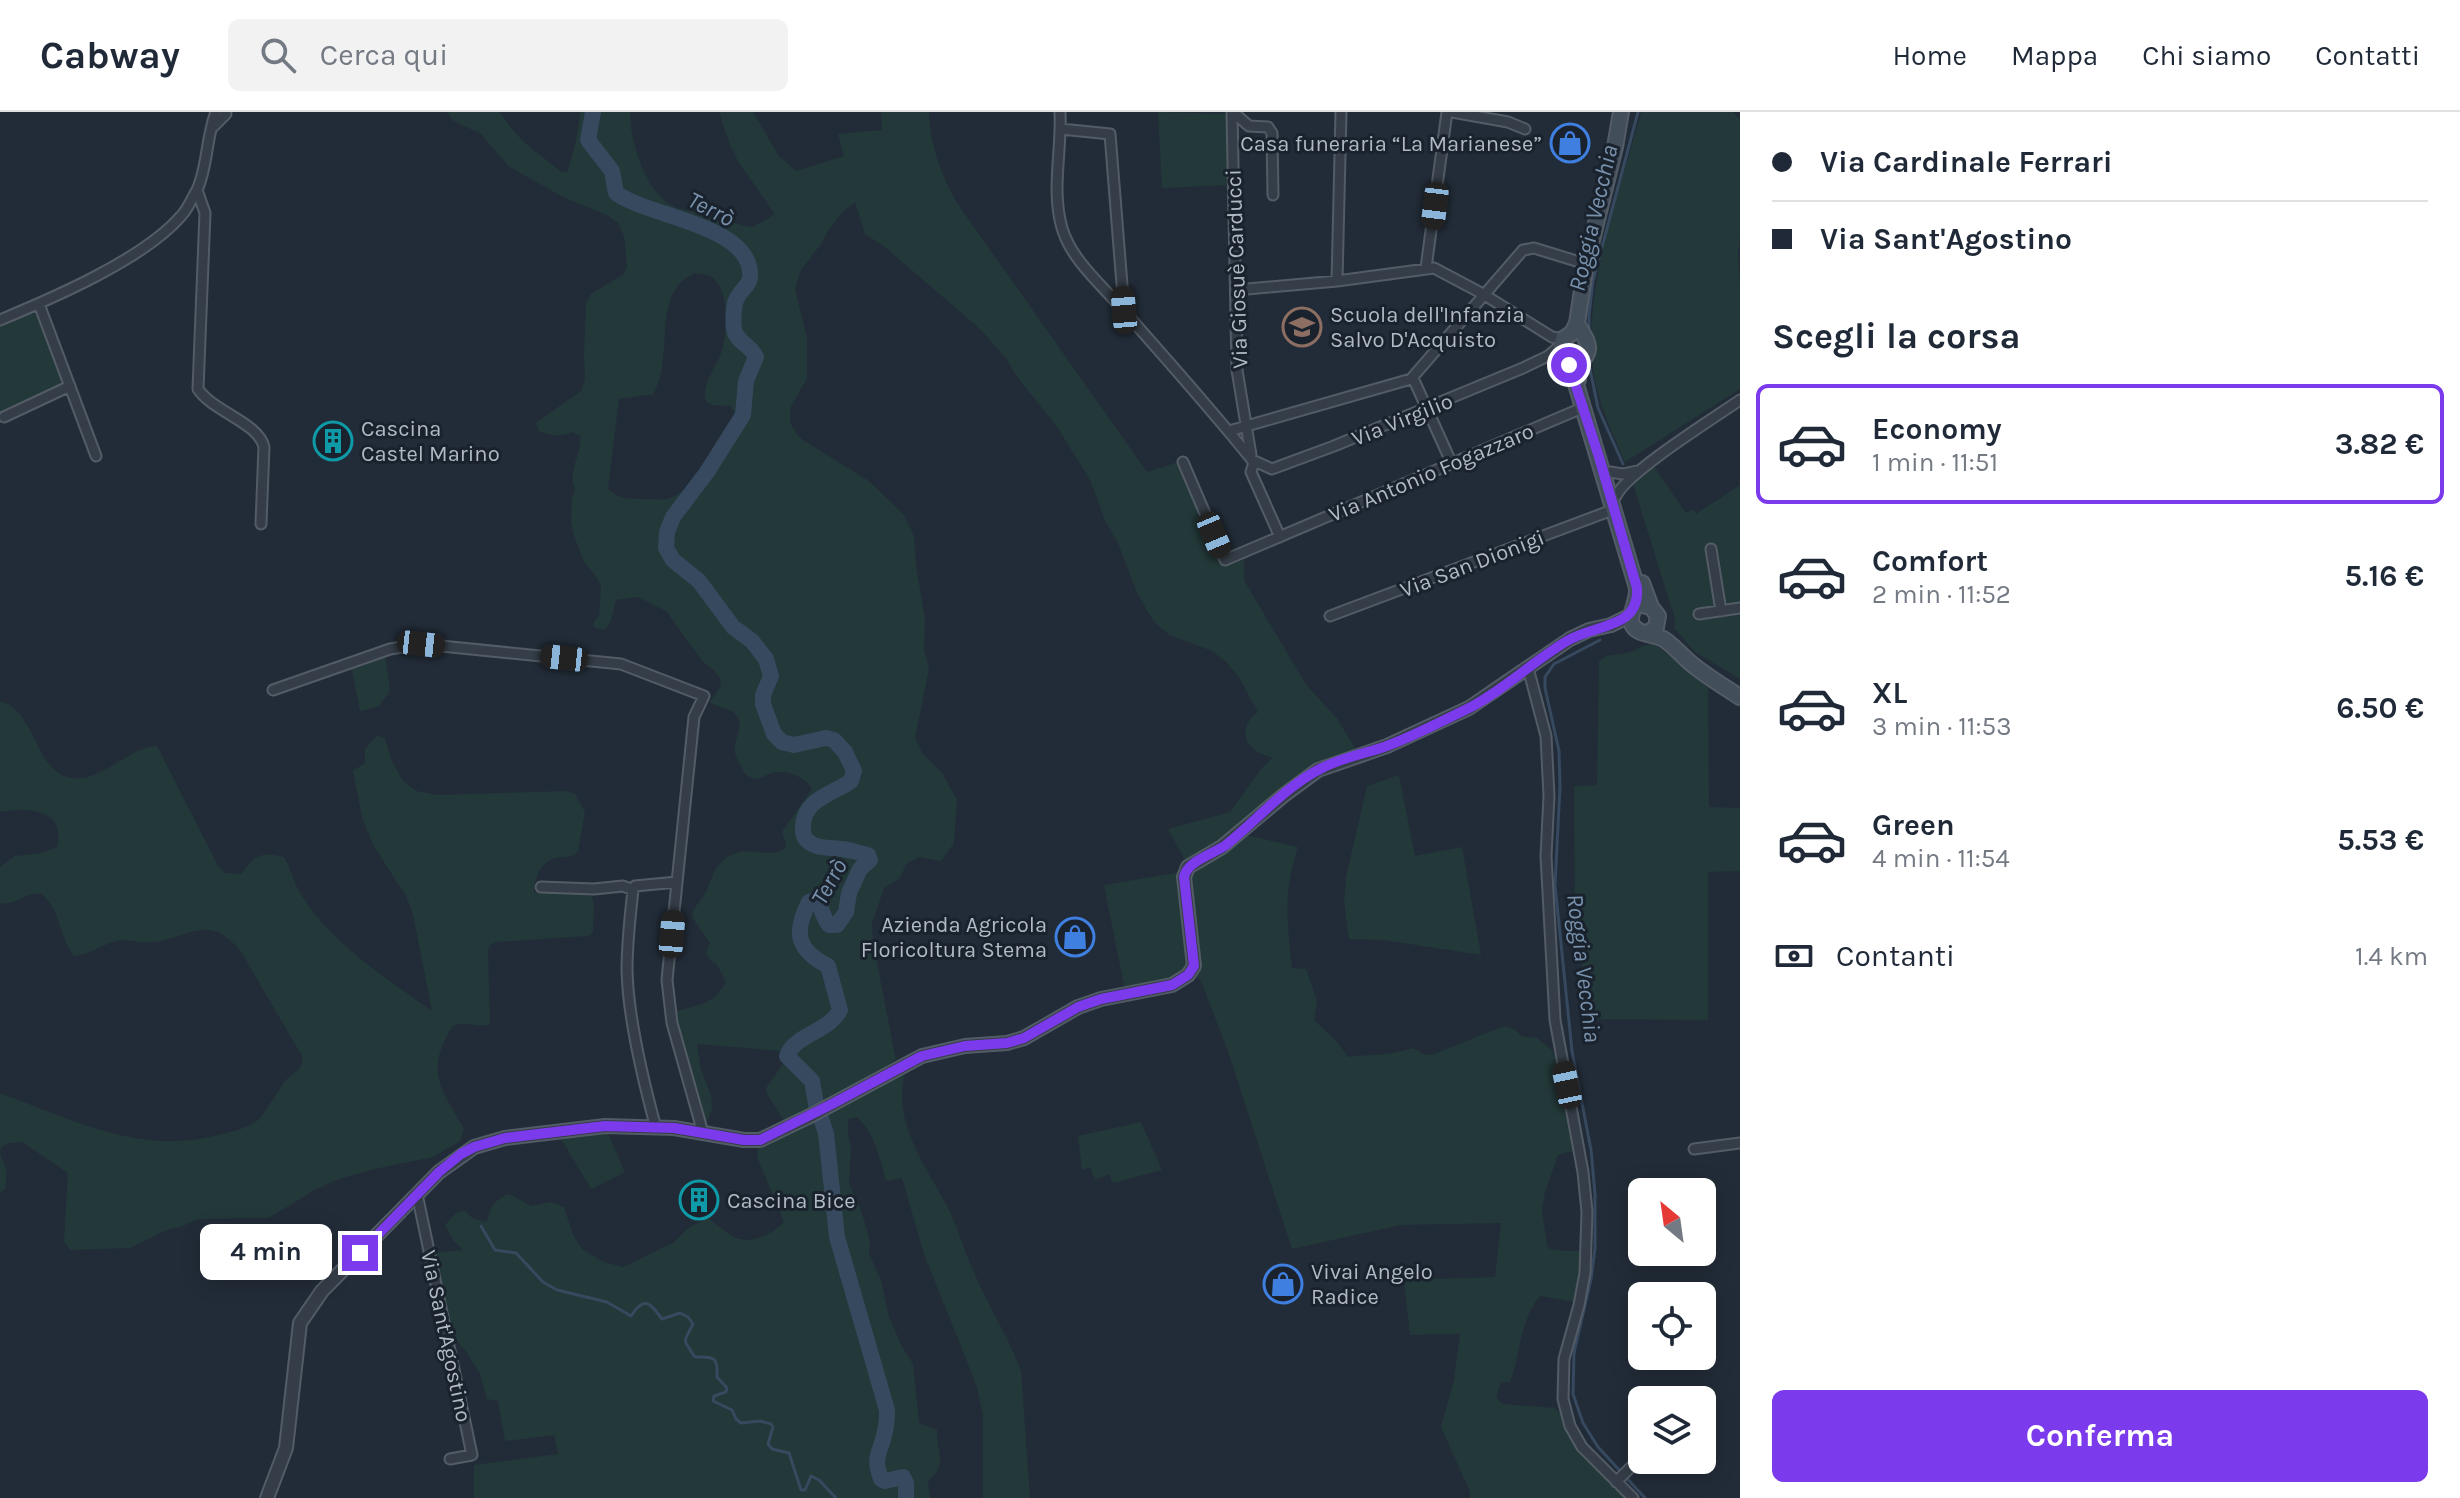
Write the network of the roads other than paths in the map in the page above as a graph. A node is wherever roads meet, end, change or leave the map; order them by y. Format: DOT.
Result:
graph roads {
  1 [pos="224,112"];
  2 [pos="1060,112"];
  3 [pos="1232,112"];
  4 [pos="1341,112"];
  5 [pos="1449,112"];
  6 [pos="1623,112"];
  7 [pos="1061,129"];
  8 [pos="1525,129"];
  9 [pos="197,190"];
  10 [pos="1273,195"];
  11 [pos="1586,264"];
  12 [pos="1426,268"];
  13 [pos="1337,281"];
  14 [pos="1236,290"];
  15 [pos="1483,294"];
  16 [pos="39,304"];
  17 [pos="1124,310"];
  18 [pos="0,320"];
  19 [pos="1570,344"];
  20 [pos="1413,378"];
  21 [pos="70,386"];
  22 [pos="1740,400"];
  23 [pos="1582,408"];
  24 [pos="1427,409"];
  25 [pos="4,417"];
  26 [pos="1246,426"];
  27 [pos="1229,431"];
  28 [pos="96,456"];
  29 [pos="1253,461"];
  30 [pos="1183,462"];
  31 [pos="1452,464"];
  32 [pos="1641,470"];
  33 [pos="1610,472"];
  34 [pos="1615,503"];
  35 [pos="261,524"];
  36 [pos="1280,537"];
  37 [pos="1711,549"];
  38 [pos="1740,608"];
  39 [pos="1721,611"];
  40 [pos="1655,613"];
  41 [pos="1699,614"];
  42 [pos="1330,616"];
  43 [pos="1633,617"];
  44 [pos="1648,633"];
  45 [pos="1528,668"];
  46 [pos="273,690"];
  47 [pos="1740,694"];
  48 [pos="677,882"];
  49 [pos="541,887"];
  50 [pos="633,890"];
  51 [pos="656,1128"];
  52 [pos="703,1133"];
  53 [pos="1740,1143"];
  54 [pos="1694,1149"];
  55 [pos="417,1194"];
  56 [pos="450,1459"];
  57 [pos="1628,1470"];
  58 [pos="1616,1482"];
  59 [pos="267,1498"];
  60 [pos="1633,1498"];
  1 -- 9 [label="street"];
  2 -- 7 [label="street"];
  3 -- 10 [label="street"];
  3 -- 14 [label="street, Via Giosuè Carducci"];
  4 -- 13 [label="street"];
  5 -- 8 [label="street"];
  5 -- 12 [label="street"];
  6 -- 11 [label="main road"];
  7 -- 17 [label="street"];
  7 -- 17 [label="street"];
  9 -- 16 [label="street"];
  9 -- 35 [label="street"];
  11 -- 15 [label="street"];
  11 -- 19 [label="main road"];
  12 -- 13 [label="street"];
  12 -- 15 [label="street"];
  13 -- 14 [label="street"];
  14 -- 26 [label="street, Via Giosuè Carducci"];
  15 -- 19 [label="street"];
  15 -- 20 [label="street"];
  16 -- 18 [label="street"];
  16 -- 21 [label="street"];
  17 -- 27 [label="street"];
  19 -- 23 [label="main road"];
  19 -- 24 [label="street, Via Virgilio"];
  19 -- 33 [label="main road"];
  20 -- 24 [label="street"];
  20 -- 26 [label="street"];
  21 -- 25 [label="street"];
  21 -- 28 [label="street"];
  22 -- 32 [label="street"];
  23 -- 31 [label="street, Via Antonio Fogazzaro"];
  23 -- 34 [label="main road"];
  24 -- 29 [label="street, Via Virgilio"];
  24 -- 31 [label="street"];
  26 -- 27 [label="street"];
  26 -- 29 [label="street, Via Giosuè Carducci"];
  27 -- 29 [label="street"];
  29 -- 36 [label="street"];
  30 -- 36 [label="street, Via Antonio Fogazzaro"];
  31 -- 36 [label="street, Via Antonio Fogazzaro"];
  32 -- 33 [label="street"];
  32 -- 34 [label="street"];
  33 -- 34 [label="main road"];
  34 -- 40 [label="main road"];
  34 -- 42 [label="street, Via San Dionigi"];
  34 -- 43 [label="main road"];
  37 -- 39 [label="street"];
  38 -- 39 [label="street"];
  39 -- 41 [label="street"];
  40 -- 43 [label="main road"];
  40 -- 44 [label="main road"];
  40 -- 47 [label="main road"];
  43 -- 44 [label="main road"];
  43 -- 45 [label="street"];
  44 -- 47 [label="main road"];
  45 -- 52 [label="street"];
  45 -- 58 [label="street"];
  46 -- 48 [label="street"];
  48 -- 50 [label="street"];
  48 -- 52 [label="street"];
  49 -- 50 [label="street"];
  50 -- 51 [label="street"];
  51 -- 52 [label="street"];
  51 -- 55 [label="street"];
  53 -- 54 [label="street"];
  55 -- 56 [label="street, Via Sant'Agostino"];
  55 -- 59 [label="street"];
  57 -- 58 [label="street"];
  58 -- 60 [label="street"];
}
